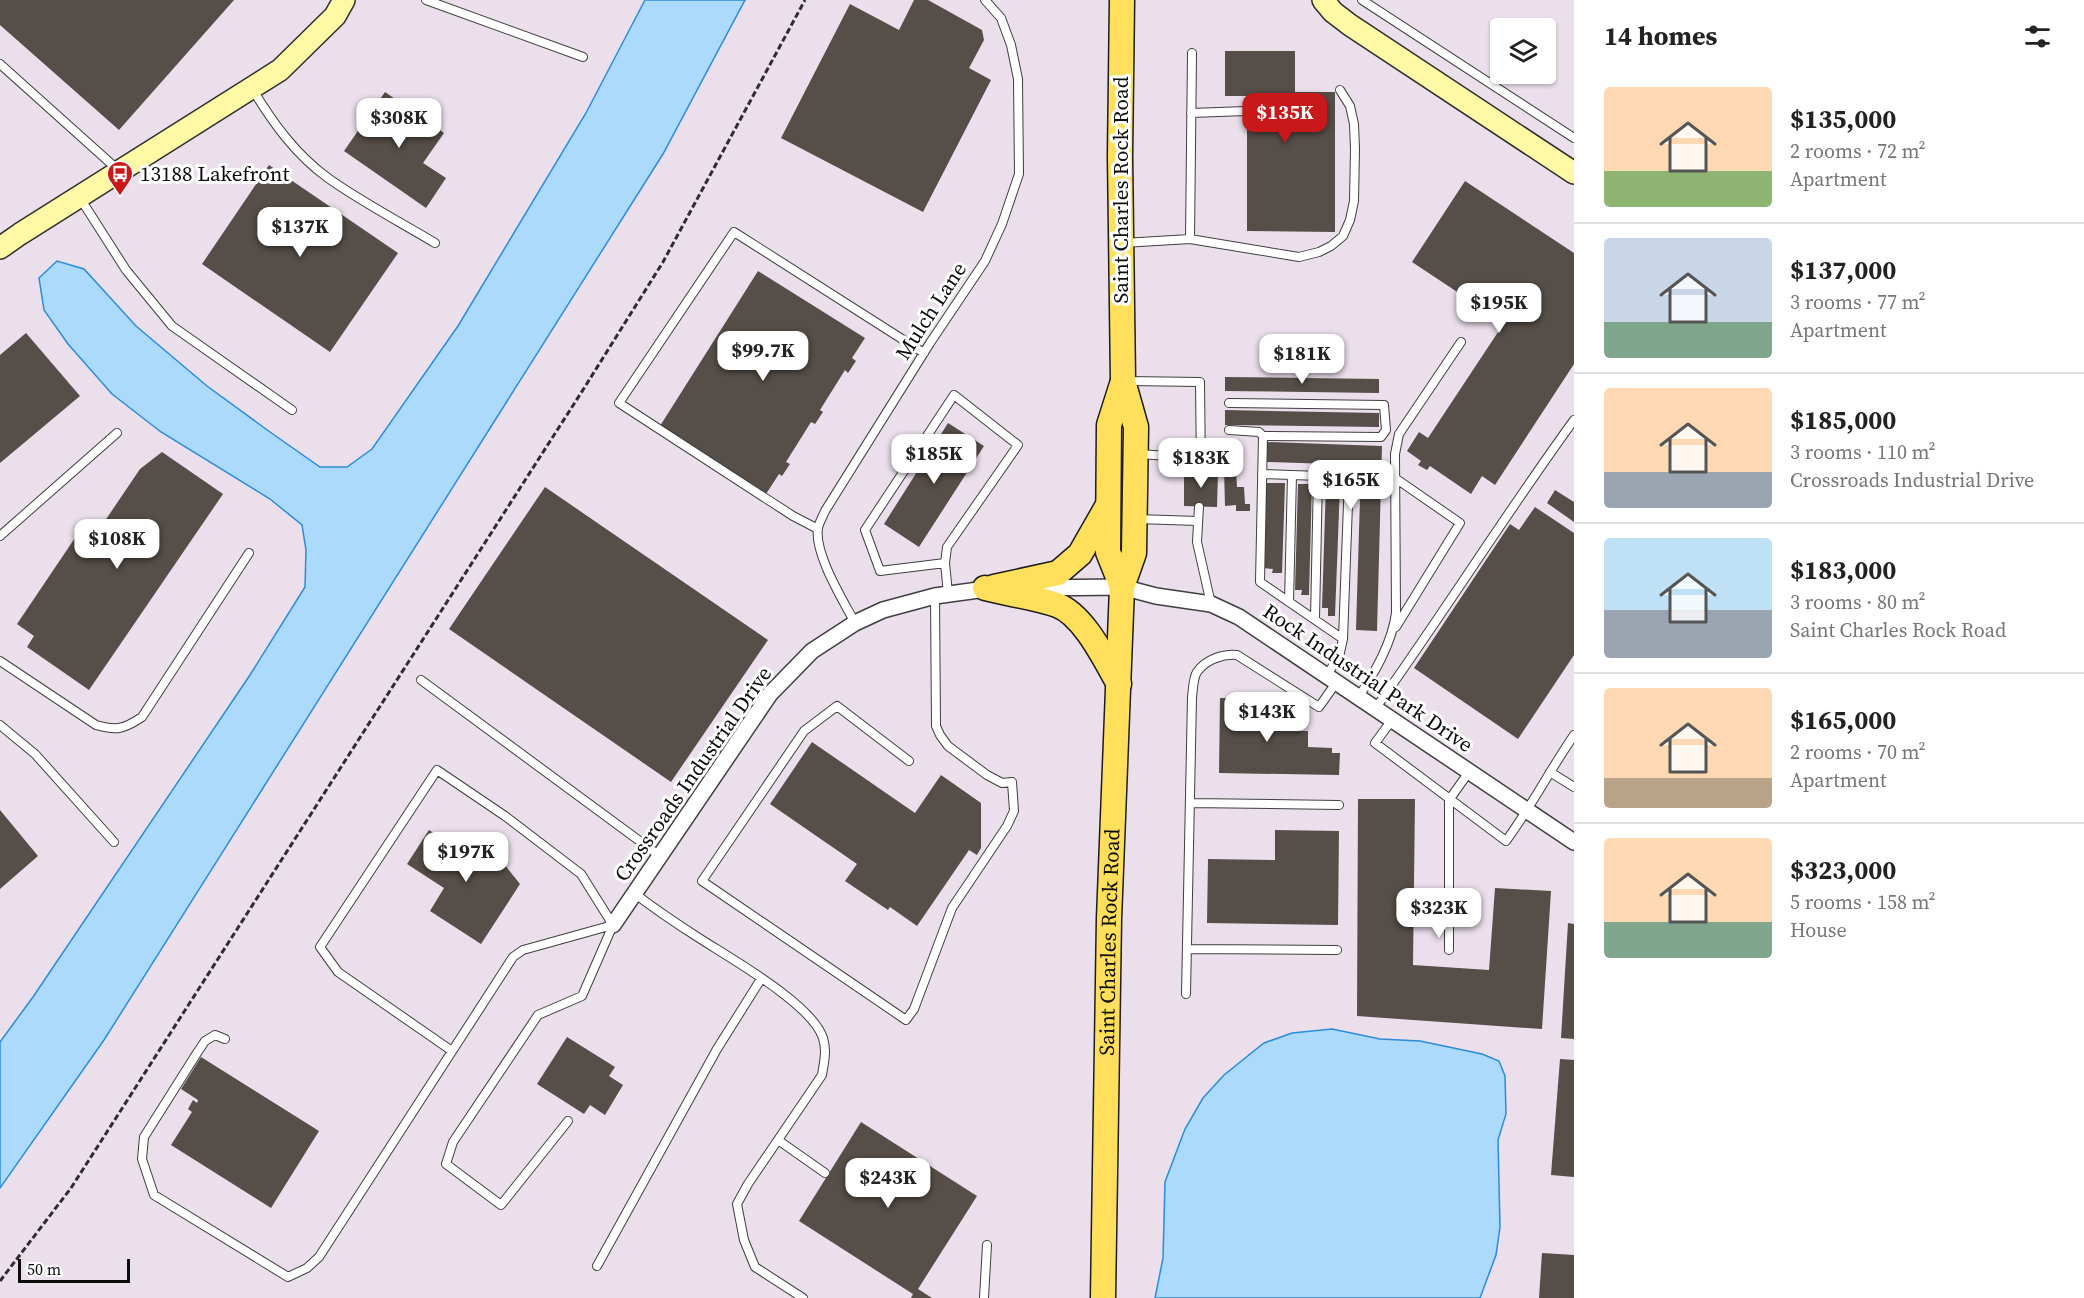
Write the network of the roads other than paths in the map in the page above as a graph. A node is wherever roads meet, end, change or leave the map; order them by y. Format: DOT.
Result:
graph roads {
  1 [pos="344,0"];
  2 [pos="426,0"];
  3 [pos="985,0"];
  4 [pos="1122,0"];
  5 [pos="1323,0"];
  6 [pos="1362,0"];
  7 [pos="1192,53"];
  8 [pos="583,57"];
  9 [pos="0,64"];
  10 [pos="252,89"];
  11 [pos="1340,90"];
  12 [pos="1246,111"];
  13 [pos="1191,113"];
  14 [pos="1574,138"];
  15 [pos="120,171"];
  16 [pos="1574,173"];
  17 [pos="79,197"];
  18 [pos="1190,239"];
  19 [pos="435,243"];
  20 [pos="1121,243"];
  21 [pos="0,248"];
  22 [pos="1461,342"];
  23 [pos="924,353"];
  24 [pos="1123,381"];
  25 [pos="1229,403"];
  26 [pos="292,410"];
  27 [pos="1574,420"];
  28 [pos="1229,430"];
  29 [pos="117,433"];
  30 [pos="1263,436"];
  31 [pos="1135,454"];
  32 [pos="1200,458"];
  33 [pos="1201,473"];
  34 [pos="1262,474"];
  35 [pos="1292,475"];
  36 [pos="1318,476"];
  37 [pos="1395,478"];
  38 [pos="1109,503"];
  39 [pos="1199,507"];
  40 [pos="1134,519"];
  41 [pos="1198,521"];
  42 [pos="818,529"];
  43 [pos="0,536"];
  44 [pos="249,553"];
  45 [pos="945,564"];
  46 [pos="1122,587"];
  47 [pos="985,588"];
  48 [pos="942,595"];
  49 [pos="1289,602"];
  50 [pos="1211,604"];
  51 [pos="1315,619"];
  52 [pos="855,623"];
  53 [pos="1394,631"];
  54 [pos="1343,639"];
  55 [pos="0,661"];
  56 [pos="1331,679"];
  57 [pos="421,680"];
  58 [pos="1119,684"];
  59 [pos="1358,698"];
  60 [pos="1375,709"];
  61 [pos="1392,720"];
  62 [pos="0,725"];
  63 [pos="1574,735"];
  64 [pos="909,761"];
  65 [pos="1469,772"];
  66 [pos="1550,772"];
  67 [pos="1574,787"];
  68 [pos="1449,800"];
  69 [pos="1190,803"];
  70 [pos="1339,805"];
  71 [pos="1528,811"];
  72 [pos="114,842"];
  73 [pos="1574,842"];
  74 [pos="660,856"];
  75 [pos="634,893"];
  76 [pos="613,925"];
  77 [pos="1187,949"];
  78 [pos="1336,950"];
  79 [pos="1449,951"];
  80 [pos="761,979"];
  81 [pos="1186,994"];
  82 [pos="225,1039"];
  83 [pos="452,1051"];
  84 [pos="567,1120"];
  85 [pos="778,1140"];
  86 [pos="825,1173"];
  87 [pos="987,1245"];
  88 [pos="597,1266"];
  89 [pos="803,1298"];
  90 [pos="984,1298"];
  91 [pos="1103,1298"];
  1 -- 10 [label="street"];
  2 -- 8 [label="lane"];
  3 -- 23 [label="lane, Mulch Lane"];
  4 -- 20 [label="main road, Saint Charles Rock Road"];
  5 -- 16 [label="street"];
  6 -- 14 [label="lane"];
  7 -- 13 [label="lane"];
  9 -- 15 [label="lane"];
  10 -- 15 [label="street"];
  10 -- 19 [label="lane"];
  11 -- 18 [label="lane"];
  12 -- 13 [label="lane"];
  13 -- 18 [label="lane"];
  15 -- 17 [label="street"];
  17 -- 21 [label="street"];
  17 -- 26 [label="lane"];
  18 -- 20 [label="lane"];
  20 -- 24 [label="main road, Saint Charles Rock Road"];
  22 -- 37 [label="lane"];
  23 -- 42 [label="lane, Mulch Lane"];
  23 -- 42 [label="lane"];
  24 -- 31 [label="main road, Saint Charles Rock Road"];
  24 -- 32 [label="lane"];
  24 -- 38 [label="main road, Saint Charles Rock Road"];
  25 -- 30 [label="lane"];
  27 -- 60 [label="lane"];
  28 -- 30 [label="lane"];
  29 -- 43 [label="lane"];
  30 -- 34 [label="lane"];
  31 -- 32 [label="lane"];
  31 -- 40 [label="main road, Saint Charles Rock Road"];
  32 -- 33 [label="lane"];
  34 -- 35 [label="lane"];
  34 -- 49 [label="lane"];
  35 -- 36 [label="lane"];
  35 -- 49 [label="lane"];
  36 -- 51 [label="lane"];
  36 -- 54 [label="lane"];
  37 -- 53 [label="lane"];
  37 -- 53 [label="lane"];
  38 -- 46 [label="main road, Saint Charles Rock Road"];
  38 -- 47 [label="main road"];
  39 -- 41 [label="lane"];
  40 -- 41 [label="lane"];
  40 -- 46 [label="main road, Saint Charles Rock Road"];
  41 -- 50 [label="lane"];
  42 -- 52 [label="lane"];
  44 -- 55 [label="lane"];
  45 -- 45 [label="lane"];
  45 -- 48 [label="lane"];
  46 -- 47 [label="street, Crossroads Industrial Drive"];
  46 -- 50 [label="street, Rock Industrial Park Drive"];
  46 -- 58 [label="main road, Saint Charles Rock Road"];
  47 -- 48 [label="street, Crossroads Industrial Drive"];
  47 -- 58 [label="main road"];
  48 -- 52 [label="street, Crossroads Industrial Drive"];
  48 -- 64 [label="lane"];
  49 -- 51 [label="lane"];
  50 -- 56 [label="street, Rock Industrial Park Drive"];
  51 -- 54 [label="lane"];
  52 -- 74 [label="street, Crossroads Industrial Drive"];
  53 -- 59 [label="lane"];
  54 -- 56 [label="lane"];
  56 -- 59 [label="street, Rock Industrial Park Drive"];
  56 -- 69 [label="lane"];
  57 -- 74 [label="lane"];
  58 -- 91 [label="main road, Saint Charles Rock Road"];
  59 -- 60 [label="street, Rock Industrial Park Drive"];
  60 -- 61 [label="street, Rock Industrial Park Drive"];
  61 -- 65 [label="street, Rock Industrial Park Drive"];
  61 -- 68 [label="lane"];
  62 -- 72 [label="lane"];
  63 -- 66 [label="lane"];
  65 -- 68 [label="lane"];
  65 -- 71 [label="street, Rock Industrial Park Drive"];
  66 -- 67 [label="lane"];
  66 -- 71 [label="lane"];
  68 -- 71 [label="lane"];
  68 -- 79 [label="lane"];
  69 -- 70 [label="lane"];
  69 -- 77 [label="lane"];
  71 -- 73 [label="street, Rock Industrial Park Drive"];
  74 -- 75 [label="street, Crossroads Industrial Drive"];
  75 -- 76 [label="street, Crossroads Industrial Drive"];
  75 -- 80 [label="lane"];
  76 -- 83 [label="lane"];
  76 -- 83 [label="lane"];
  76 -- 84 [label="lane"];
  77 -- 78 [label="lane"];
  77 -- 81 [label="lane"];
  80 -- 85 [label="lane"];
  80 -- 88 [label="lane"];
  82 -- 83 [label="lane"];
  85 -- 86 [label="lane"];
  85 -- 89 [label="lane"];
  87 -- 90 [label="lane"];
}
